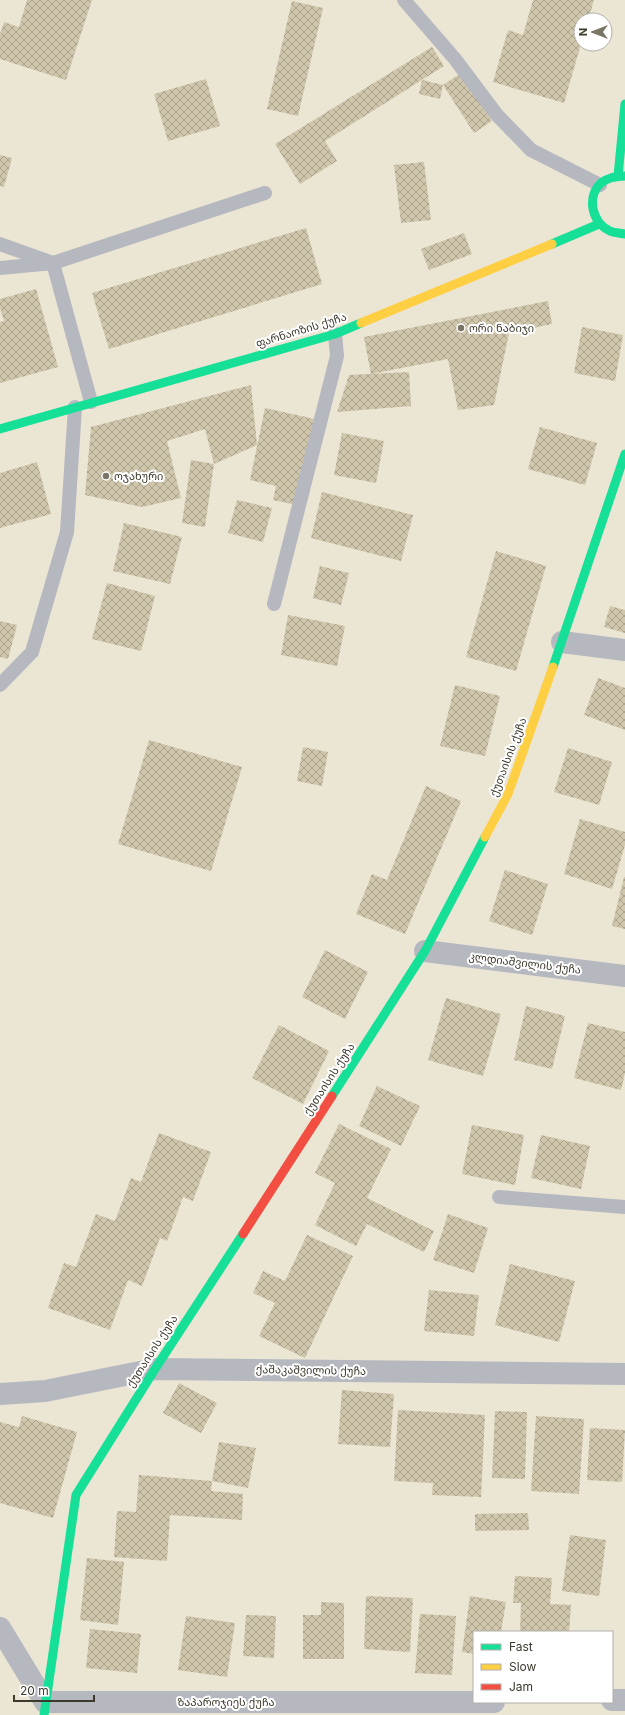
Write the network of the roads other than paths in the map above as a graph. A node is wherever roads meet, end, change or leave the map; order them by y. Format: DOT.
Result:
graph roads {
  1 [pos="404,0"];
  2 [pos="625,104"];
  3 [pos="622,176"];
  4 [pos="600,185"];
  5 [pos="266,193"];
  6 [pos="598,224"];
  7 [pos="625,234"];
  8 [pos="0,244"];
  9 [pos="53,263"];
  10 [pos="0,268"];
  11 [pos="335,334"];
  12 [pos="91,402"];
  13 [pos="75,407"];
  14 [pos="0,429"];
  15 [pos="625,454"];
  16 [pos="274,604"];
  17 [pos="562,642"];
  18 [pos="625,650"];
  19 [pos="0,686"];
  20 [pos="425,951"];
  21 [pos="625,976"];
  22 [pos="499,1198"];
  23 [pos="625,1207"];
  24 [pos="155,1368"];
  25 [pos="625,1374"];
  26 [pos="0,1394"];
  27 [pos="0,1628"];
  28 [pos="613,1700"];
  29 [pos="625,1700"];
  30 [pos="490,1703"];
  31 [pos="44,1709"];
  32 [pos="463,1709"];
  1 -- 4 [label="lane"];
  2 -- 3 [label="street"];
  3 -- 4 [label="street"];
  4 -- 6 [label="street"];
  5 -- 9 [label="lane"];
  6 -- 7 [label="street"];
  6 -- 11 [label="street, ფარნაოზის ქუჩა"];
  8 -- 9 [label="lane"];
  9 -- 10 [label="lane"];
  9 -- 12 [label="lane"];
  11 -- 12 [label="street, ფარნაოზის ქუჩა"];
  11 -- 16 [label="lane"];
  12 -- 13 [label="street, ფარნაოზის ქუჩა"];
  13 -- 14 [label="street, ფარნაოზის ქუჩა"];
  13 -- 19 [label="lane"];
  15 -- 17 [label="street, ქუთაისის ქუჩა"];
  17 -- 18 [label="street"];
  17 -- 20 [label="street, ქუთაისის ქუჩა"];
  20 -- 21 [label="street, კლდიაშვილის ქუჩა"];
  20 -- 24 [label="street, ქუთაისის ქუჩა"];
  22 -- 23 [label="lane"];
  24 -- 25 [label="street, ქაშაკაშვილის ქუჩა"];
  24 -- 26 [label="street, ქაშაკაშვილის ქუჩა"];
  24 -- 31 [label="street, ქუთაისის ქუჩა"];
  27 -- 31 [label="street"];
  28 -- 29 [label="street"];
  30 -- 32 [label="street, ზაპაროჯიეს ქუჩა"];
  31 -- 32 [label="street, ზაპაროჯიეს ქუჩა"];
}
